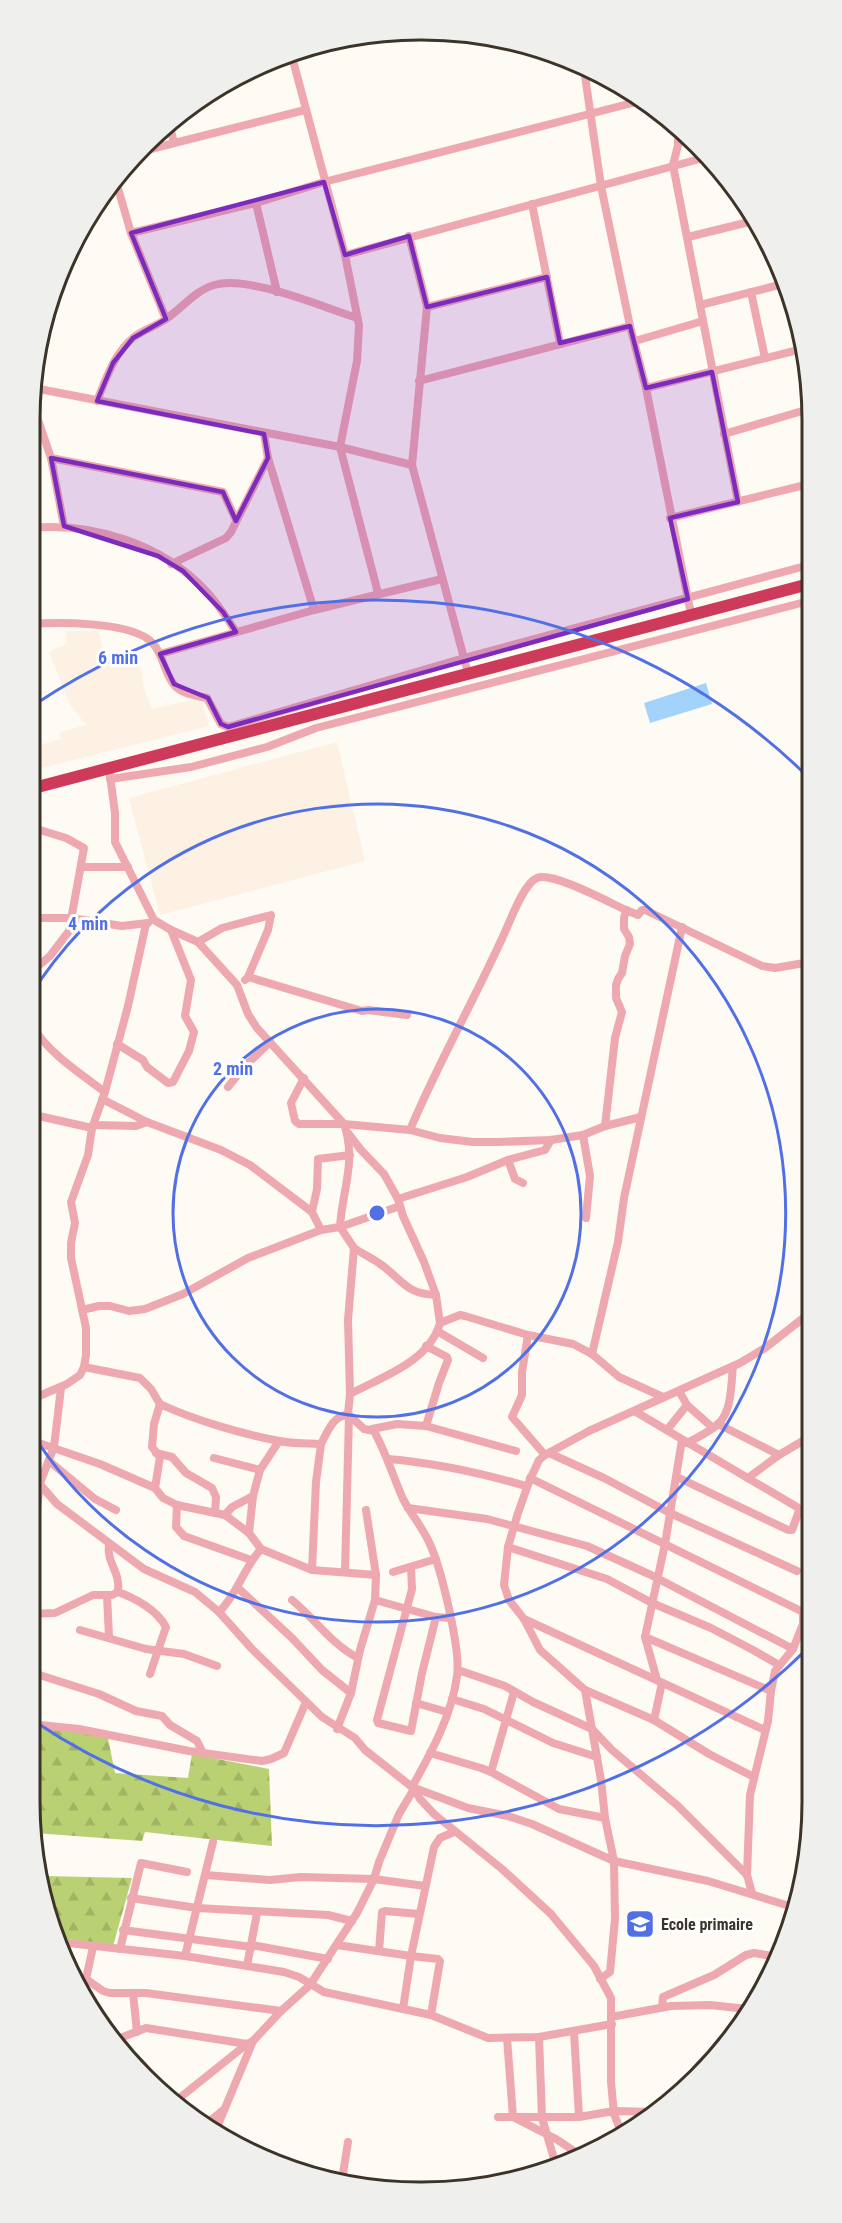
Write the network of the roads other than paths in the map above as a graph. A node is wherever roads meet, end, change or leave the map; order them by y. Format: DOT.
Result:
graph roads {
  1 [pos="293,63"];
  2 [pos="585,78"];
  3 [pos="630,104"];
  4 [pos="305,110"];
  5 [pos="591,114"];
  6 [pos="172,133"];
  7 [pos="678,141"];
  8 [pos="174,143"];
  9 [pos="157,147"];
  10 [pos="696,159"];
  11 [pos="673,165"];
  12 [pos="324,182"];
  13 [pos="601,186"];
  14 [pos="118,190"];
  15 [pos="256,202"];
  16 [pos="532,204"];
  17 [pos="746,223"];
  18 [pos="131,233"];
  19 [pos="409,236"];
  20 [pos="688,237"];
  21 [pos="345,255"];
  22 [pos="547,277"];
  23 [pos="777,286"];
  24 [pos="277,292"];
  25 [pos="751,292"];
  26 [pos="700,305"];
  27 [pos="427,307"];
  28 [pos="357,318"];
  29 [pos="166,319"];
  30 [pos="703,321"];
  31 [pos="630,326"];
  32 [pos="635,341"];
  33 [pos="560,343"];
  34 [pos="795,351"];
  35 [pos="765,358"];
  36 [pos="712,372"];
  37 [pos="419,381"];
  38 [pos="646,388"];
  39 [pos="42,390"];
  40 [pos="98,401"];
  41 [pos="802,411"];
  42 [pos="40,426"];
  43 [pos="264,434"];
  44 [pos="724,434"];
  45 [pos="340,447"];
  46 [pos="51,458"];
  47 [pos="268,458"];
  48 [pos="412,465"];
  49 [pos="802,486"];
  50 [pos="738,502"];
  51 [pos="670,518"];
  52 [pos="236,520"];
  53 [pos="64,526"];
  54 [pos="40,527"];
  55 [pos="171,564"];
  56 [pos="802,567"];
  57 [pos="442,579"];
  58 [pos="802,586"];
  59 [pos="378,593"];
  60 [pos="688,599"];
  61 [pos="802,603"];
  62 [pos="314,610"];
  63 [pos="691,614"];
  64 [pos="40,624"];
  65 [pos="237,632"];
  66 [pos="160,654"];
  67 [pos="464,658"];
  68 [pos="468,674"];
  69 [pos="110,773"];
  70 [pos="40,787"];
  71 [pos="40,829"];
  72 [pos="82,867"];
  73 [pos="128,867"];
  74 [pos="626,910"];
  75 [pos="40,918"];
  76 [pos="71,918"];
  77 [pos="150,922"];
  78 [pos="682,927"];
  79 [pos="171,930"];
  80 [pos="198,942"];
  81 [pos="802,963"];
  82 [pos="40,964"];
  83 [pos="248,977"];
  84 [pos="237,985"];
  85 [pos="407,1015"];
  86 [pos="40,1038"];
  87 [pos="270,1042"];
  88 [pos="117,1044"];
  89 [pos="304,1078"];
  90 [pos="228,1087"];
  91 [pos="104,1095"];
  92 [pos="40,1116"];
  93 [pos="641,1118"];
  94 [pos="147,1122"];
  95 [pos="605,1126"];
  96 [pos="93,1127"];
  97 [pos="345,1127"];
  98 [pos="410,1130"];
  99 [pos="583,1135"];
  100 [pos="551,1140"];
  101 [pos="350,1155"];
  102 [pos="508,1160"];
  103 [pos="522,1183"];
  104 [pos="399,1203"];
  105 [pos="312,1212"];
  106 [pos="586,1218"];
  107 [pos="340,1227"];
  108 [pos="321,1230"];
  109 [pos="354,1248"];
  110 [pos="436,1295"];
  111 [pos="82,1310"];
  112 [pos="802,1319"];
  113 [pos="438,1327"];
  114 [pos="528,1335"];
  115 [pos="426,1346"];
  116 [pos="592,1354"];
  117 [pos="483,1358"];
  118 [pos="84,1367"];
  119 [pos="733,1367"];
  120 [pos="61,1388"];
  121 [pos="679,1391"];
  122 [pos="350,1394"];
  123 [pos="40,1396"];
  124 [pos="663,1396"];
  125 [pos="160,1404"];
  126 [pos="687,1405"];
  127 [pos="636,1412"];
  128 [pos="349,1415"];
  129 [pos="426,1426"];
  130 [pos="716,1426"];
  131 [pos="372,1429"];
  132 [pos="667,1430"];
  133 [pos="279,1441"];
  134 [pos="685,1441"];
  135 [pos="802,1441"];
  136 [pos="40,1443"];
  137 [pos="321,1444"];
  138 [pos="54,1447"];
  139 [pos="516,1451"];
  140 [pos="156,1453"];
  141 [pos="547,1454"];
  142 [pos="779,1455"];
  143 [pos="214,1458"];
  144 [pos="388,1459"];
  145 [pos="49,1461"];
  146 [pos="260,1470"];
  147 [pos="677,1477"];
  148 [pos="748,1478"];
  149 [pos="528,1482"];
  150 [pos="40,1483"];
  151 [pos="155,1488"];
  152 [pos="254,1496"];
  153 [pos="177,1505"];
  154 [pos="408,1508"];
  155 [pos="116,1510"];
  156 [pos="366,1510"];
  157 [pos="215,1513"];
  158 [pos="670,1513"];
  159 [pos="225,1515"];
  160 [pos="515,1525"];
  161 [pos="249,1533"];
  162 [pos="109,1544"];
  163 [pos="665,1544"];
  164 [pos="508,1547"];
  165 [pos="261,1549"];
  166 [pos="251,1560"];
  167 [pos="436,1560"];
  168 [pos="411,1567"];
  169 [pos="312,1570"];
  170 [pos="797,1571"];
  171 [pos="345,1572"];
  172 [pos="393,1572"];
  173 [pos="376,1575"];
  174 [pos="658,1579"];
  175 [pos="238,1588"];
  176 [pos="118,1592"];
  177 [pos="107,1595"];
  178 [pos="292,1600"];
  179 [pos="375,1600"];
  180 [pos="652,1603"];
  181 [pos="406,1609"];
  182 [pos="219,1612"];
  183 [pos="802,1612"];
  184 [pos="40,1614"];
  185 [pos="435,1617"];
  186 [pos="450,1618"];
  187 [pos="524,1619"];
  188 [pos="802,1626"];
  189 [pos="80,1630"];
  190 [pos="109,1637"];
  191 [pos="645,1637"];
  192 [pos="793,1648"];
  193 [pos="157,1650"];
  194 [pos="358,1658"];
  195 [pos="779,1665"];
  196 [pos="217,1666"];
  197 [pos="458,1670"];
  198 [pos="150,1674"];
  199 [pos="40,1675"];
  200 [pos="659,1681"];
  201 [pos="585,1690"];
  202 [pos="771,1691"];
  203 [pos="514,1692"];
  204 [pos="351,1693"];
  205 [pos="452,1700"];
  206 [pos="306,1702"];
  207 [pos="416,1703"];
  208 [pos="447,1712"];
  209 [pos="506,1720"];
  210 [pos="654,1720"];
  211 [pos="40,1725"];
  212 [pos="338,1729"];
  213 [pos="592,1729"];
  214 [pos="765,1730"];
  215 [pos="203,1753"];
  216 [pos="430,1753"];
  217 [pos="597,1757"];
  218 [pos="491,1772"];
  219 [pos="754,1777"];
  220 [pos="413,1788"];
  221 [pos="605,1818"];
  222 [pos="454,1832"];
  223 [pos="213,1842"];
  224 [pos="614,1861"];
  225 [pos="187,1872"];
  226 [pos="206,1875"];
  227 [pos="747,1875"];
  228 [pos="374,1879"];
  229 [pos="425,1886"];
  230 [pos="752,1893"];
  231 [pos="131,1898"];
  232 [pos="787,1905"];
  233 [pos="196,1908"];
  234 [pos="257,1912"];
  235 [pos="419,1914"];
  236 [pos="352,1922"];
  237 [pos="123,1930"];
  238 [pos="188,1939"];
  239 [pos="67,1943"];
  240 [pos="337,1945"];
  241 [pos="252,1946"];
  242 [pos="93,1947"];
  243 [pos="120,1949"];
  244 [pos="379,1951"];
  245 [pos="185,1956"];
  246 [pos="411,1956"];
  247 [pos="769,1956"];
  248 [pos="328,1959"];
  249 [pos="247,1966"];
  250 [pos="85,1979"];
  251 [pos="600,1979"];
  252 [pos="86,1982"];
  253 [pos="310,1985"];
  254 [pos="133,1993"];
  255 [pos="662,2007"];
  256 [pos="741,2008"];
  257 [pos="404,2009"];
  258 [pos="281,2011"];
  259 [pos="431,2015"];
  260 [pos="611,2021"];
  261 [pos="137,2032"];
  262 [pos="574,2032"];
  263 [pos="122,2037"];
  264 [pos="539,2037"];
  265 [pos="507,2038"];
  266 [pos="250,2043"];
  267 [pos="181,2097"];
  268 [pos="222,2110"];
  269 [pos="614,2111"];
  270 [pos="641,2112"];
  271 [pos="513,2116"];
  272 [pos="498,2117"];
  273 [pos="579,2117"];
  274 [pos="542,2118"];
  275 [pos="212,2119"];
  276 [pos="218,2123"];
  277 [pos="619,2126"];
  278 [pos="545,2135"];
  279 [pos="348,2142"];
  280 [pos="574,2151"];
  281 [pos="554,2158"];
  282 [pos="343,2174"];
  1 -- 4 [label="street"];
  2 -- 5 [label="street"];
  3 -- 5 [label="street"];
  4 -- 8 [label="street"];
  4 -- 12 [label="street"];
  5 -- 12 [label="street"];
  5 -- 13 [label="street"];
  6 -- 8 [label="street"];
  7 -- 11 [label="street"];
  8 -- 9 [label="street"];
  10 -- 11 [label="street"];
  11 -- 13 [label="street"];
  11 -- 20 [label="street"];
  12 -- 15 [label="street"];
  12 -- 21 [label="street"];
  13 -- 16 [label="street"];
  13 -- 31 [label="street"];
  14 -- 18 [label="street"];
  15 -- 18 [label="street"];
  15 -- 24 [label="street"];
  16 -- 19 [label="street"];
  16 -- 22 [label="street"];
  17 -- 20 [label="street"];
  18 -- 29 [label="street"];
  19 -- 21 [label="street"];
  19 -- 27 [label="street"];
  20 -- 26 [label="street"];
  21 -- 28 [label="street"];
  22 -- 27 [label="street"];
  22 -- 33 [label="street"];
  23 -- 25 [label="street"];
  24 -- 28 [label="street"];
  24 -- 29 [label="street"];
  25 -- 26 [label="street"];
  25 -- 35 [label="street"];
  26 -- 30 [label="street"];
  27 -- 37 [label="street"];
  28 -- 45 [label="street"];
  29 -- 40 [label="street"];
  30 -- 32 [label="street"];
  30 -- 36 [label="street"];
  31 -- 32 [label="street"];
  31 -- 33 [label="street"];
  32 -- 38 [label="street"];
  33 -- 37 [label="street"];
  34 -- 35 [label="street"];
  35 -- 36 [label="street"];
  36 -- 38 [label="street"];
  36 -- 44 [label="street"];
  37 -- 48 [label="street"];
  38 -- 51 [label="street"];
  39 -- 40 [label="street"];
  40 -- 43 [label="street"];
  41 -- 44 [label="street"];
  42 -- 46 [label="street"];
  43 -- 45 [label="street"];
  43 -- 47 [label="street"];
  44 -- 50 [label="street"];
  45 -- 48 [label="street"];
  45 -- 59 [label="street"];
  46 -- 52 [label="street"];
  46 -- 53 [label="street"];
  47 -- 52 [label="street"];
  47 -- 62 [label="street"];
  48 -- 57 [label="street"];
  49 -- 50 [label="street"];
  50 -- 51 [label="street"];
  51 -- 60 [label="street"];
  52 -- 55 [label="street"];
  53 -- 54 [label="street"];
  53 -- 55 [label="street"];
  55 -- 65 [label="street"];
  56 -- 60 [label="street"];
  57 -- 59 [label="street"];
  57 -- 67 [label="street"];
  58 -- 63 [label="highway"];
  59 -- 62 [label="street"];
  60 -- 63 [label="street"];
  60 -- 67 [label="street"];
  61 -- 69 [label="street"];
  62 -- 65 [label="street"];
  63 -- 68 [label="highway"];
  64 -- 66 [label="street"];
  65 -- 66 [label="street"];
  66 -- 67 [label="street"];
  67 -- 68 [label="street"];
  68 -- 69 [label="highway"];
  69 -- 70 [label="highway"];
  69 -- 73 [label="street"];
  71 -- 72 [label="street"];
  72 -- 73 [label="street"];
  72 -- 76 [label="street"];
  73 -- 77 [label="street"];
  74 -- 78 [label="street"];
  74 -- 95 [label="street"];
  74 -- 98 [label="street"];
  75 -- 76 [label="street"];
  76 -- 77 [label="street"];
  76 -- 82 [label="street"];
  77 -- 79 [label="street"];
  77 -- 88 [label="street"];
  78 -- 81 [label="street"];
  78 -- 93 [label="street"];
  79 -- 80 [label="street"];
  79 -- 88 [label="street"];
  80 -- 83 [label="street"];
  80 -- 84 [label="street"];
  83 -- 84 [label="street"];
  83 -- 85 [label="street"];
  84 -- 87 [label="street"];
  86 -- 91 [label="street"];
  87 -- 89 [label="street"];
  87 -- 90 [label="street"];
  88 -- 91 [label="street"];
  89 -- 97 [label="street"];
  89 -- 97 [label="street"];
  91 -- 94 [label="street"];
  91 -- 96 [label="street"];
  92 -- 96 [label="street"];
  93 -- 95 [label="street"];
  93 -- 116 [label="street"];
  94 -- 96 [label="street"];
  94 -- 105 [label="street"];
  95 -- 99 [label="street"];
  96 -- 111 [label="street"];
  97 -- 98 [label="street"];
  97 -- 101 [label="street"];
  97 -- 104 [label="street"];
  98 -- 100 [label="street"];
  99 -- 100 [label="street"];
  99 -- 106 [label="street"];
  100 -- 102 [label="street"];
  101 -- 105 [label="street"];
  101 -- 107 [label="street"];
  102 -- 103 [label="street"];
  102 -- 104 [label="street"];
  104 -- 107 [label="street"];
  104 -- 110 [label="street"];
  105 -- 108 [label="street"];
  107 -- 108 [label="street"];
  107 -- 109 [label="street"];
  108 -- 111 [label="street"];
  109 -- 110 [label="street"];
  109 -- 122 [label="street"];
  110 -- 113 [label="street"];
  111 -- 118 [label="street"];
  112 -- 119 [label="street"];
  113 -- 114 [label="street"];
  113 -- 115 [label="street"];
  113 -- 117 [label="street"];
  114 -- 116 [label="street"];
  114 -- 141 [label="street"];
  115 -- 122 [label="street"];
  115 -- 129 [label="street"];
  116 -- 124 [label="street"];
  118 -- 120 [label="street"];
  118 -- 125 [label="street"];
  119 -- 121 [label="street"];
  119 -- 130 [label="street"];
  120 -- 123 [label="street"];
  120 -- 138 [label="street"];
  121 -- 124 [label="street"];
  121 -- 126 [label="street"];
  122 -- 128 [label="street"];
  124 -- 127 [label="street"];
  125 -- 133 [label="street"];
  125 -- 140 [label="street"];
  126 -- 130 [label="street"];
  126 -- 132 [label="street"];
  127 -- 132 [label="street"];
  127 -- 141 [label="street"];
  128 -- 131 [label="street"];
  128 -- 137 [label="street"];
  128 -- 171 [label="street"];
  129 -- 131 [label="street"];
  129 -- 139 [label="street"];
  130 -- 134 [label="street"];
  130 -- 142 [label="street"];
  131 -- 144 [label="street"];
  132 -- 134 [label="street"];
  133 -- 137 [label="street"];
  133 -- 146 [label="street"];
  134 -- 147 [label="street"];
  134 -- 148 [label="street"];
  135 -- 142 [label="street"];
  136 -- 138 [label="street"];
  137 -- 169 [label="street"];
  138 -- 145 [label="street"];
  138 -- 151 [label="street"];
  140 -- 151 [label="street"];
  140 -- 157 [label="street"];
  141 -- 149 [label="street"];
  141 -- 158 [label="street"];
  142 -- 148 [label="street"];
  143 -- 146 [label="street"];
  144 -- 149 [label="street"];
  144 -- 154 [label="street"];
  145 -- 150 [label="street"];
  145 -- 155 [label="street"];
  146 -- 152 [label="street"];
  147 -- 148 [label="street"];
  147 -- 158 [label="street"];
  149 -- 160 [label="street"];
  149 -- 163 [label="street"];
  150 -- 162 [label="street"];
  151 -- 153 [label="street"];
  152 -- 159 [label="street"];
  152 -- 161 [label="street"];
  153 -- 157 [label="street"];
  153 -- 166 [label="street"];
  154 -- 160 [label="street"];
  154 -- 167 [label="street"];
  156 -- 173 [label="street"];
  157 -- 159 [label="street"];
  158 -- 163 [label="street"];
  158 -- 170 [label="street"];
  159 -- 161 [label="street"];
  160 -- 164 [label="street"];
  160 -- 174 [label="street"];
  161 -- 165 [label="street"];
  162 -- 176 [label="street"];
  162 -- 182 [label="street"];
  163 -- 174 [label="street"];
  163 -- 183 [label="street"];
  164 -- 180 [label="street"];
  164 -- 187 [label="street"];
  165 -- 166 [label="street"];
  165 -- 169 [label="street"];
  166 -- 175 [label="street"];
  167 -- 168 [label="street"];
  167 -- 186 [label="street"];
  168 -- 172 [label="street"];
  168 -- 181 [label="street"];
  169 -- 171 [label="street"];
  171 -- 173 [label="street"];
  173 -- 179 [label="street"];
  174 -- 180 [label="street"];
  174 -- 192 [label="street"];
  175 -- 182 [label="street"];
  175 -- 204 [label="street"];
  176 -- 177 [label="street"];
  176 -- 193 [label="street"];
  177 -- 184 [label="street"];
  177 -- 190 [label="street"];
  178 -- 194 [label="street"];
  179 -- 181 [label="street"];
  179 -- 194 [label="street"];
  180 -- 191 [label="street"];
  180 -- 195 [label="street"];
  181 -- 185 [label="street"];
  181 -- 207 [label="street"];
  182 -- 206 [label="street"];
  185 -- 186 [label="street"];
  185 -- 207 [label="street"];
  186 -- 197 [label="street"];
  187 -- 200 [label="street"];
  187 -- 201 [label="street"];
  188 -- 192 [label="street"];
  189 -- 190 [label="street"];
  190 -- 193 [label="street"];
  191 -- 200 [label="street"];
  191 -- 202 [label="street"];
  192 -- 195 [label="street"];
  193 -- 196 [label="street"];
  193 -- 198 [label="street"];
  194 -- 204 [label="street"];
  195 -- 202 [label="street"];
  197 -- 203 [label="street"];
  197 -- 205 [label="street"];
  199 -- 215 [label="street"];
  200 -- 210 [label="street"];
  200 -- 214 [label="street"];
  201 -- 210 [label="street"];
  201 -- 213 [label="street"];
  202 -- 214 [label="street"];
  203 -- 209 [label="street"];
  203 -- 213 [label="street"];
  204 -- 212 [label="street"];
  205 -- 208 [label="street"];
  205 -- 209 [label="street"];
  206 -- 212 [label="street"];
  206 -- 215 [label="street"];
  207 -- 208 [label="street"];
  208 -- 216 [label="street"];
  209 -- 217 [label="street"];
  209 -- 218 [label="street"];
  210 -- 219 [label="street"];
  211 -- 215 [label="street"];
  212 -- 220 [label="street"];
  213 -- 217 [label="street"];
  213 -- 227 [label="street"];
  214 -- 219 [label="street"];
  216 -- 218 [label="street"];
  216 -- 220 [label="street"];
  217 -- 221 [label="street"];
  218 -- 221 [label="street"];
  219 -- 227 [label="street"];
  220 -- 222 [label="street"];
  220 -- 224 [label="street"];
  220 -- 228 [label="street"];
  221 -- 224 [label="street"];
  222 -- 229 [label="street"];
  222 -- 251 [label="street"];
  223 -- 226 [label="street"];
  224 -- 230 [label="street"];
  224 -- 251 [label="street"];
  225 -- 231 [label="street"];
  226 -- 228 [label="street"];
  226 -- 233 [label="street"];
  227 -- 230 [label="street"];
  228 -- 229 [label="street"];
  228 -- 236 [label="street"];
  229 -- 235 [label="street"];
  230 -- 232 [label="street"];
  231 -- 233 [label="street"];
  231 -- 237 [label="street"];
  233 -- 234 [label="street"];
  233 -- 238 [label="street"];
  234 -- 236 [label="street"];
  234 -- 241 [label="street"];
  235 -- 244 [label="street"];
  235 -- 246 [label="street"];
  236 -- 240 [label="street"];
  237 -- 238 [label="street"];
  237 -- 243 [label="street"];
  238 -- 241 [label="street"];
  238 -- 245 [label="street"];
  239 -- 242 [label="street"];
  240 -- 244 [label="street"];
  240 -- 248 [label="street"];
  241 -- 248 [label="street"];
  241 -- 249 [label="street"];
  242 -- 243 [label="street"];
  242 -- 250 [label="street"];
  243 -- 245 [label="street"];
  244 -- 246 [label="street"];
  245 -- 249 [label="street"];
  246 -- 257 [label="street"];
  246 -- 259 [label="street"];
  247 -- 255 [label="street"];
  248 -- 253 [label="street"];
  249 -- 253 [label="street"];
  251 -- 260 [label="street"];
  252 -- 254 [label="street"];
  253 -- 257 [label="street"];
  253 -- 258 [label="street"];
  254 -- 258 [label="street"];
  254 -- 261 [label="street"];
  255 -- 256 [label="street"];
  255 -- 260 [label="street"];
  257 -- 259 [label="street"];
  258 -- 266 [label="street"];
  259 -- 265 [label="street"];
  260 -- 262 [label="street"];
  260 -- 269 [label="street"];
  261 -- 263 [label="street"];
  261 -- 266 [label="street"];
  262 -- 264 [label="street"];
  262 -- 273 [label="street"];
  264 -- 265 [label="street"];
  264 -- 274 [label="street"];
  265 -- 271 [label="street"];
  266 -- 267 [label="street"];
  266 -- 268 [label="street"];
  268 -- 275 [label="street"];
  268 -- 276 [label="street"];
  269 -- 270 [label="street"];
  269 -- 273 [label="street"];
  269 -- 277 [label="street"];
  271 -- 272 [label="street"];
  271 -- 274 [label="street"];
  271 -- 278 [label="street"];
  273 -- 274 [label="street"];
  274 -- 278 [label="street"];
  278 -- 280 [label="street"];
  278 -- 281 [label="street"];
  279 -- 282 [label="street"];
}
